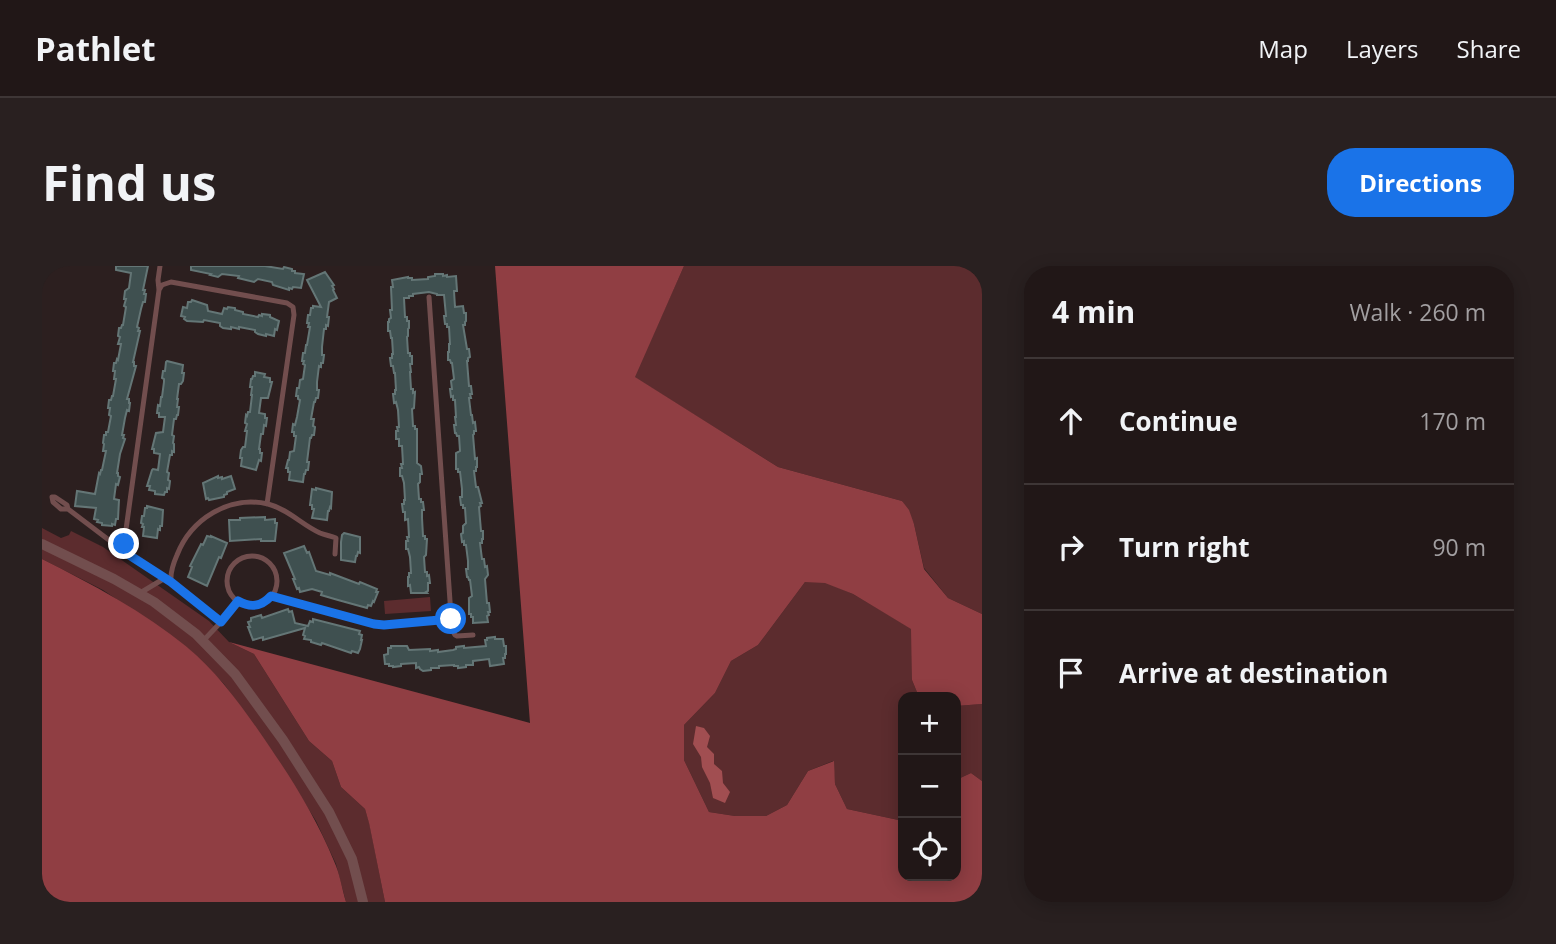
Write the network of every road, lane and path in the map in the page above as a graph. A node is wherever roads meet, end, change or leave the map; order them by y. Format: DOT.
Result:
graph roads {
  1 [pos="160,266"];
  2 [pos="159,290"];
  3 [pos="429,297"];
  4 [pos="267,504"];
  5 [pos="68,509"];
  6 [pos="42,544"];
  7 [pos="126,553"];
  8 [pos="335,554"];
  9 [pos="168,580"];
  10 [pos="140,593"];
  11 [pos="271,596"];
  12 [pos="238,601"];
  13 [pos="451,619"];
  14 [pos="221,622"];
  15 [pos="473,635"];
  16 [pos="204,641"];
  17 [pos="363,902"];
  1 -- 2 [label="lane"];
  2 -- 4 [label="lane"];
  2 -- 7 [label="lane"];
  3 -- 13 [label="lane"];
  4 -- 8 [label="lane"];
  4 -- 9 [label="lane"];
  5 -- 7 [label="lane"];
  6 -- 10 [label="street"];
  7 -- 9 [label="lane"];
  9 -- 10 [label="lane"];
  9 -- 14 [label="lane"];
  10 -- 16 [label="street"];
  11 -- 12 [label="lane"];
  11 -- 12 [label="lane"];
  11 -- 13 [label="lane"];
  12 -- 14 [label="lane"];
  13 -- 15 [label="lane"];
  14 -- 16 [label="lane"];
  16 -- 17 [label="street"];
}
